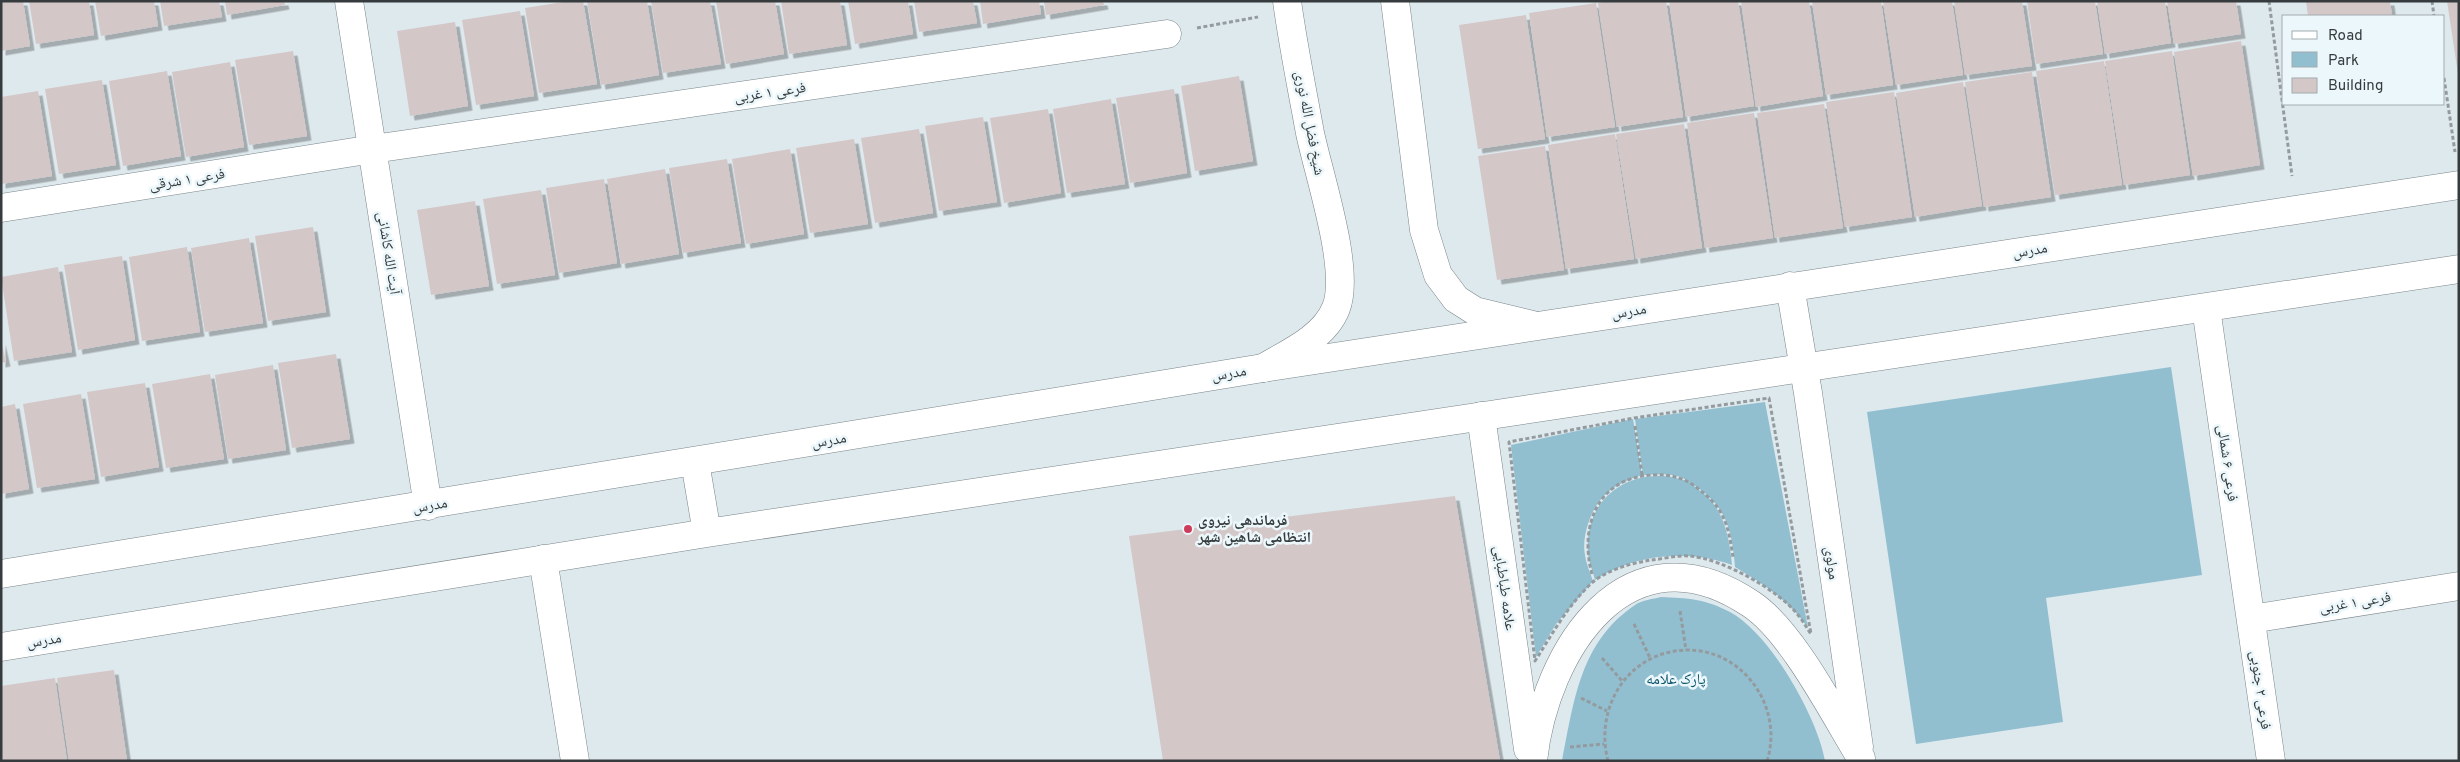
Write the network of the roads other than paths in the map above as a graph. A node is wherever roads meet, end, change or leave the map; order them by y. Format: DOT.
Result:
graph roads {
  1 [pos="349,1"];
  2 [pos="1394,1"];
  3 [pos="1287,6"];
  4 [pos="1167,34"];
  5 [pos="373,149"];
  6 [pos="2457,172"];
  7 [pos="1,208"];
  8 [pos="2459,269"];
  9 [pos="1790,286"];
  10 [pos="2206,308"];
  11 [pos="1533,325"];
  12 [pos="1804,366"];
  13 [pos="1263,368"];
  14 [pos="1481,416"];
  15 [pos="695,462"];
  16 [pos="428,506"];
  17 [pos="707,533"];
  18 [pos="544,559"];
  19 [pos="1,574"];
  20 [pos="2459,586"];
  21 [pos="2251,619"];
  22 [pos="1,648"];
  23 [pos="1861,759"];
  24 [pos="575,761"];
  25 [pos="1529,761"];
  26 [pos="1533,761"];
  27 [pos="2271,761"];
  1 -- 5 [label="main road, آیت الله کاشانی"];
  2 -- 11 [label="main road"];
  3 -- 13 [label="main road, شیخ فضل الله نوری"];
  4 -- 5 [label="main road, فرعی ۱ غربی"];
  5 -- 7 [label="main road, فرعی ۱ شرقی"];
  5 -- 16 [label="main road, آیت الله کاشانی"];
  6 -- 9 [label="main road, مدرس"];
  8 -- 10 [label="main road, مدرس"];
  9 -- 11 [label="main road, مدرس"];
  9 -- 12 [label="main road, مولوی"];
  10 -- 12 [label="main road, مدرس"];
  10 -- 21 [label="main road, فرعی ۶ شمالی"];
  11 -- 13 [label="main road, مدرس"];
  12 -- 14 [label="main road, مدرس"];
  12 -- 23 [label="main road, مولوی"];
  13 -- 15 [label="main road, مدرس"];
  14 -- 17 [label="main road, مدرس"];
  14 -- 25 [label="main road, علامه طباطبایی"];
  15 -- 16 [label="main road, مدرس"];
  15 -- 17 [label="main road"];
  16 -- 19 [label="main road, مدرس"];
  17 -- 18 [label="main road, مدرس"];
  18 -- 22 [label="main road, مدرس"];
  18 -- 24 [label="main road"];
  20 -- 21 [label="main road, فرعی ۱ غربی"];
  21 -- 27 [label="main road, فرعی ۲ جنوبی"];
  23 -- 26 [label="main road"];
}
